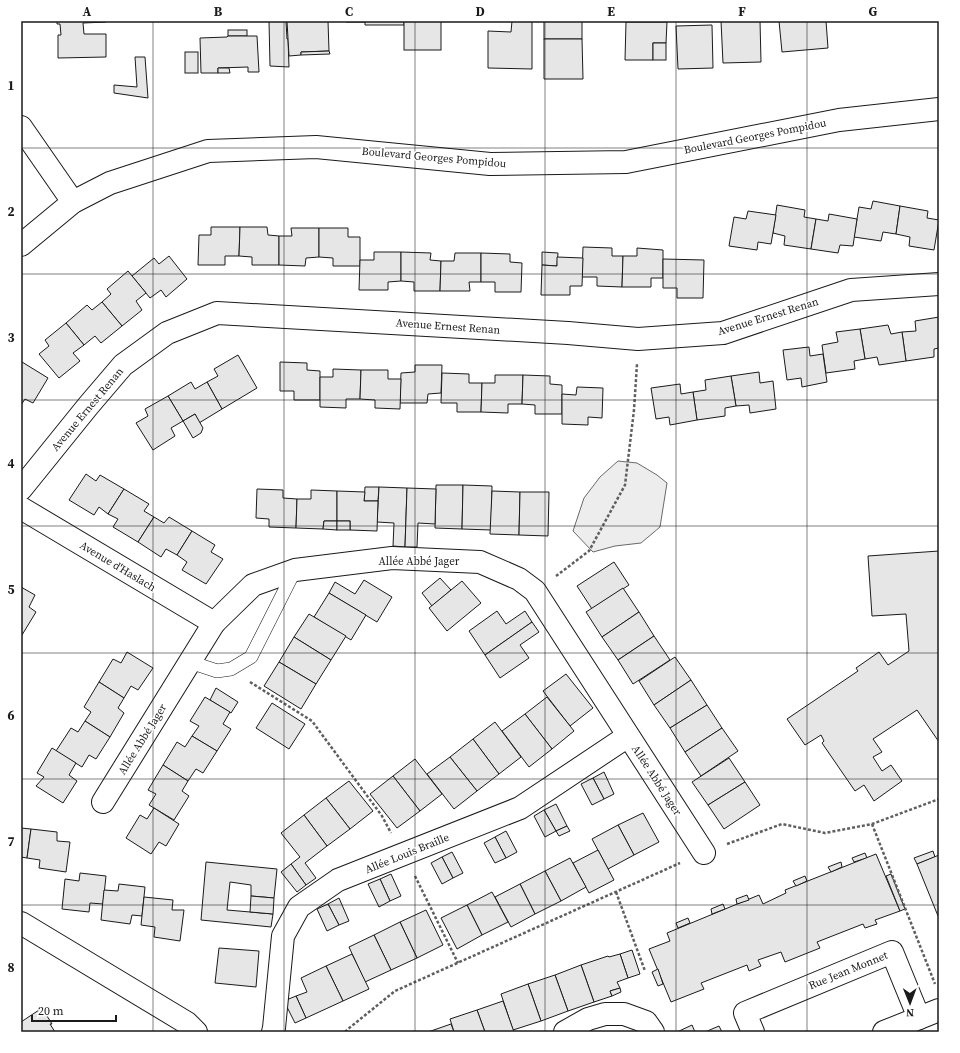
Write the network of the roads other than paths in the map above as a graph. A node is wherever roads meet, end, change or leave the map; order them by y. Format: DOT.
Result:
graph roads {
  1 [pos="939,109"];
  2 [pos="21,127"];
  3 [pos="73,202"];
  4 [pos="21,245"];
  5 [pos="939,284"];
  6 [pos="21,489"];
  7 [pos="21,508"];
  8 [pos="295,570"];
  9 [pos="214,623"];
  10 [pos="190,662"];
  11 [pos="628,736"];
  12 [pos="103,802"];
  13 [pos="704,853"];
  14 [pos="21,923"];
  15 [pos="939,1010"];
  16 [pos="919,1018"];
  17 [pos="196,1032"];
  18 [pos="273,1032"];
  19 [pos="565,1032"];
  20 [pos="654,1032"];
  21 [pos="753,1032"];
  22 [pos="884,1032"];
  1 -- 3 [label="street, Boulevard Georges Pompidou"];
  2 -- 3 [label="street"];
  3 -- 4 [label="street, Boulevard Georges Pompidou"];
  5 -- 6 [label="street, Avenue Ernest Renan"];
  7 -- 9 [label="street, Avenue d'Haslach"];
  8 -- 9 [label="street, Allée Abbé Jager"];
  8 -- 10 [label="lane"];
  8 -- 11 [label="street, Allée Abbé Jager"];
  9 -- 10 [label="street, Allée Abbé Jager"];
  10 -- 12 [label="street, Allée Abbé Jager"];
  11 -- 13 [label="street, Allée Abbé Jager"];
  11 -- 18 [label="street, Allée Louis Braille"];
  14 -- 17 [label="street"];
  15 -- 16 [label="street"];
  16 -- 21 [label="street, Rue Jean Monnet"];
  16 -- 22 [label="street"];
  19 -- 20 [label="street"];
}
